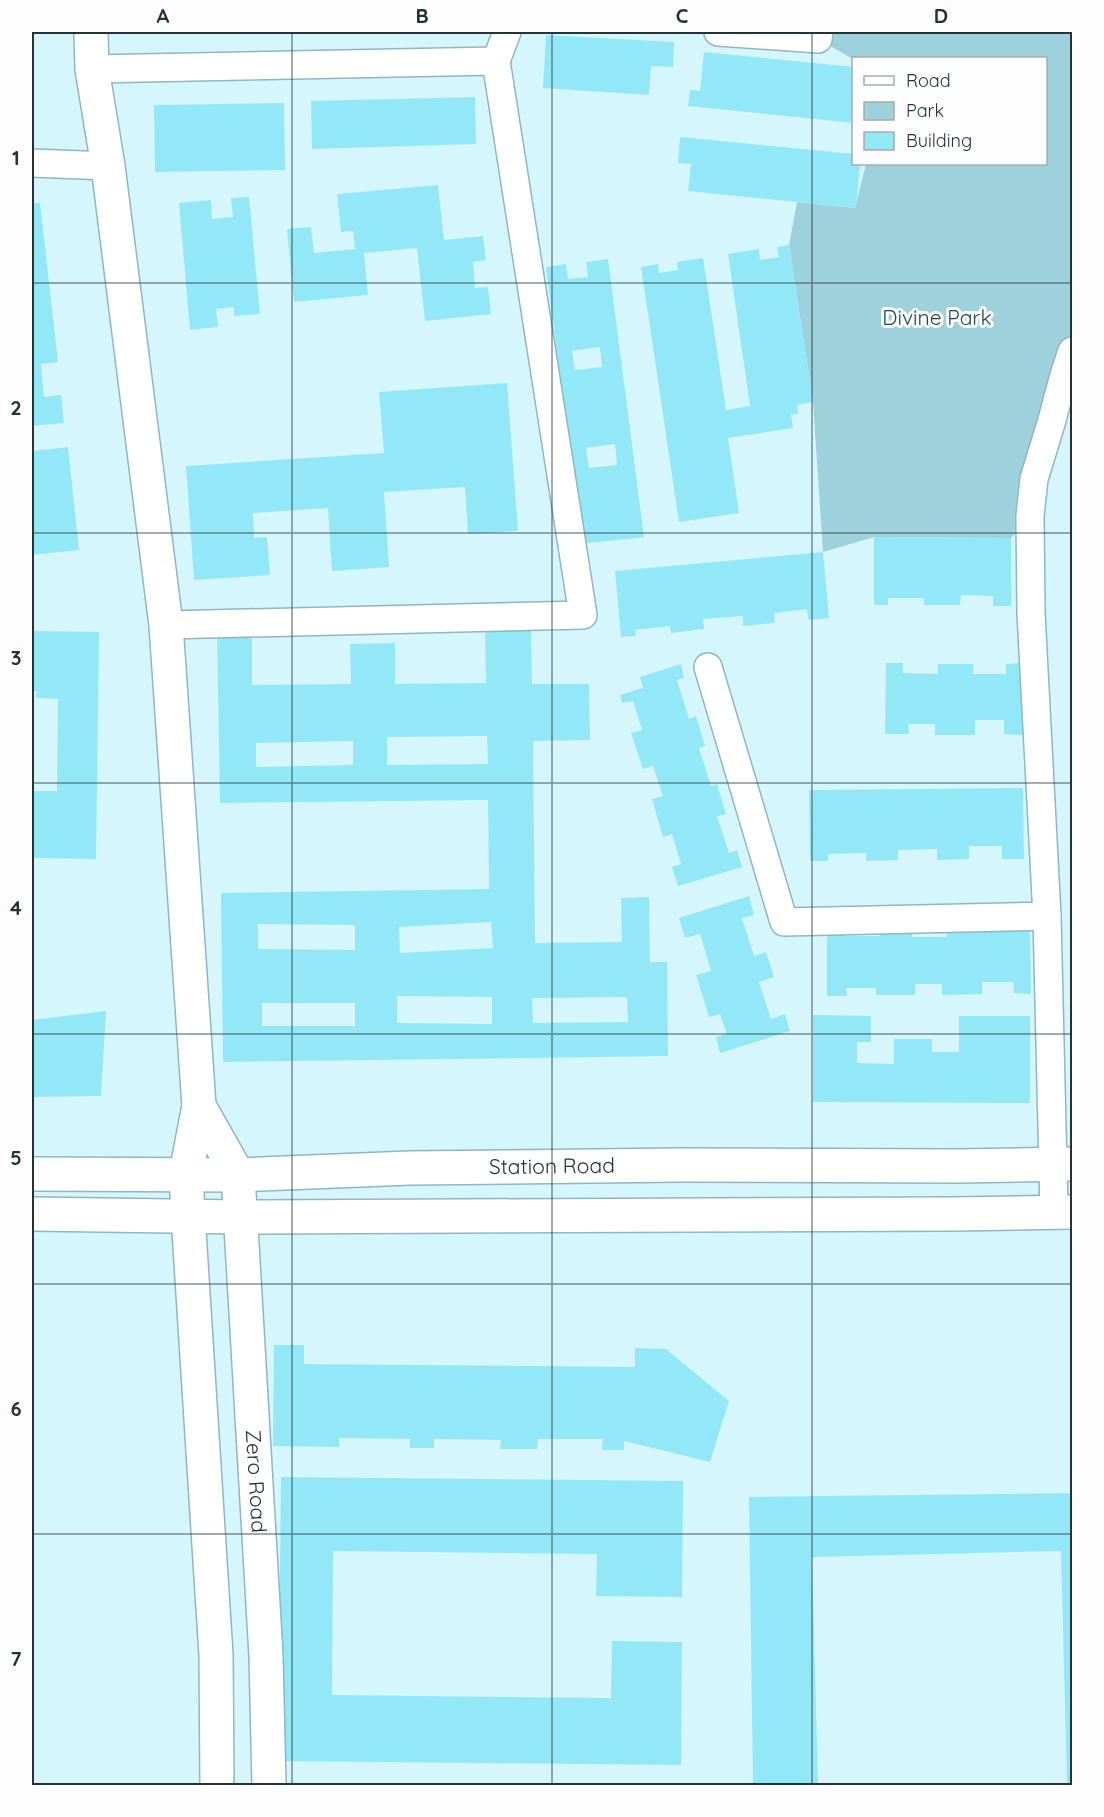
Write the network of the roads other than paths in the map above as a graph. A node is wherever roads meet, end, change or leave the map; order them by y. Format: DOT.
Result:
graph roads {
  1 [pos="92,32"];
  2 [pos="507,32"];
  3 [pos="718,32"];
  4 [pos="819,32"];
  5 [pos="496,61"];
  6 [pos="92,69"];
  7 [pos="32,163"];
  8 [pos="108,166"];
  9 [pos="1072,351"];
  10 [pos="165,625"];
  11 [pos="708,667"];
  12 [pos="1047,916"];
  13 [pos="200,1106"];
  14 [pos="1063,1164"];
  15 [pos="186,1173"];
  16 [pos="32,1174"];
  17 [pos="238,1175"];
  18 [pos="1063,1212"];
  19 [pos="32,1214"];
  20 [pos="188,1215"];
  21 [pos="241,1217"];
  22 [pos="216,1655"];
  23 [pos="266,1656"];
  24 [pos="217,1785"];
  25 [pos="269,1785"];
  1 -- 6 [label="street"];
  2 -- 5 [label="street"];
  3 -- 4 [label="street"];
  5 -- 6 [label="street"];
  5 -- 10 [label="street"];
  6 -- 8 [label="street"];
  7 -- 8 [label="street"];
  8 -- 10 [label="street"];
  9 -- 12 [label="street"];
  10 -- 13 [label="street"];
  11 -- 12 [label="street"];
  12 -- 14 [label="street"];
  13 -- 15 [label="street"];
  13 -- 17 [label="street"];
  14 -- 17 [label="street, Station Road"];
  14 -- 18 [label="street"];
  15 -- 16 [label="street, Station Road"];
  15 -- 17 [label="street, Station Road"];
  15 -- 20 [label="street"];
  17 -- 21 [label="street, Zero Road"];
  18 -- 21 [label="street"];
  19 -- 20 [label="street"];
  20 -- 21 [label="street"];
  20 -- 22 [label="street"];
  21 -- 23 [label="street, Zero Road"];
  22 -- 23 [label="street"];
  22 -- 24 [label="street"];
  23 -- 25 [label="street, Zero Road"];
}
